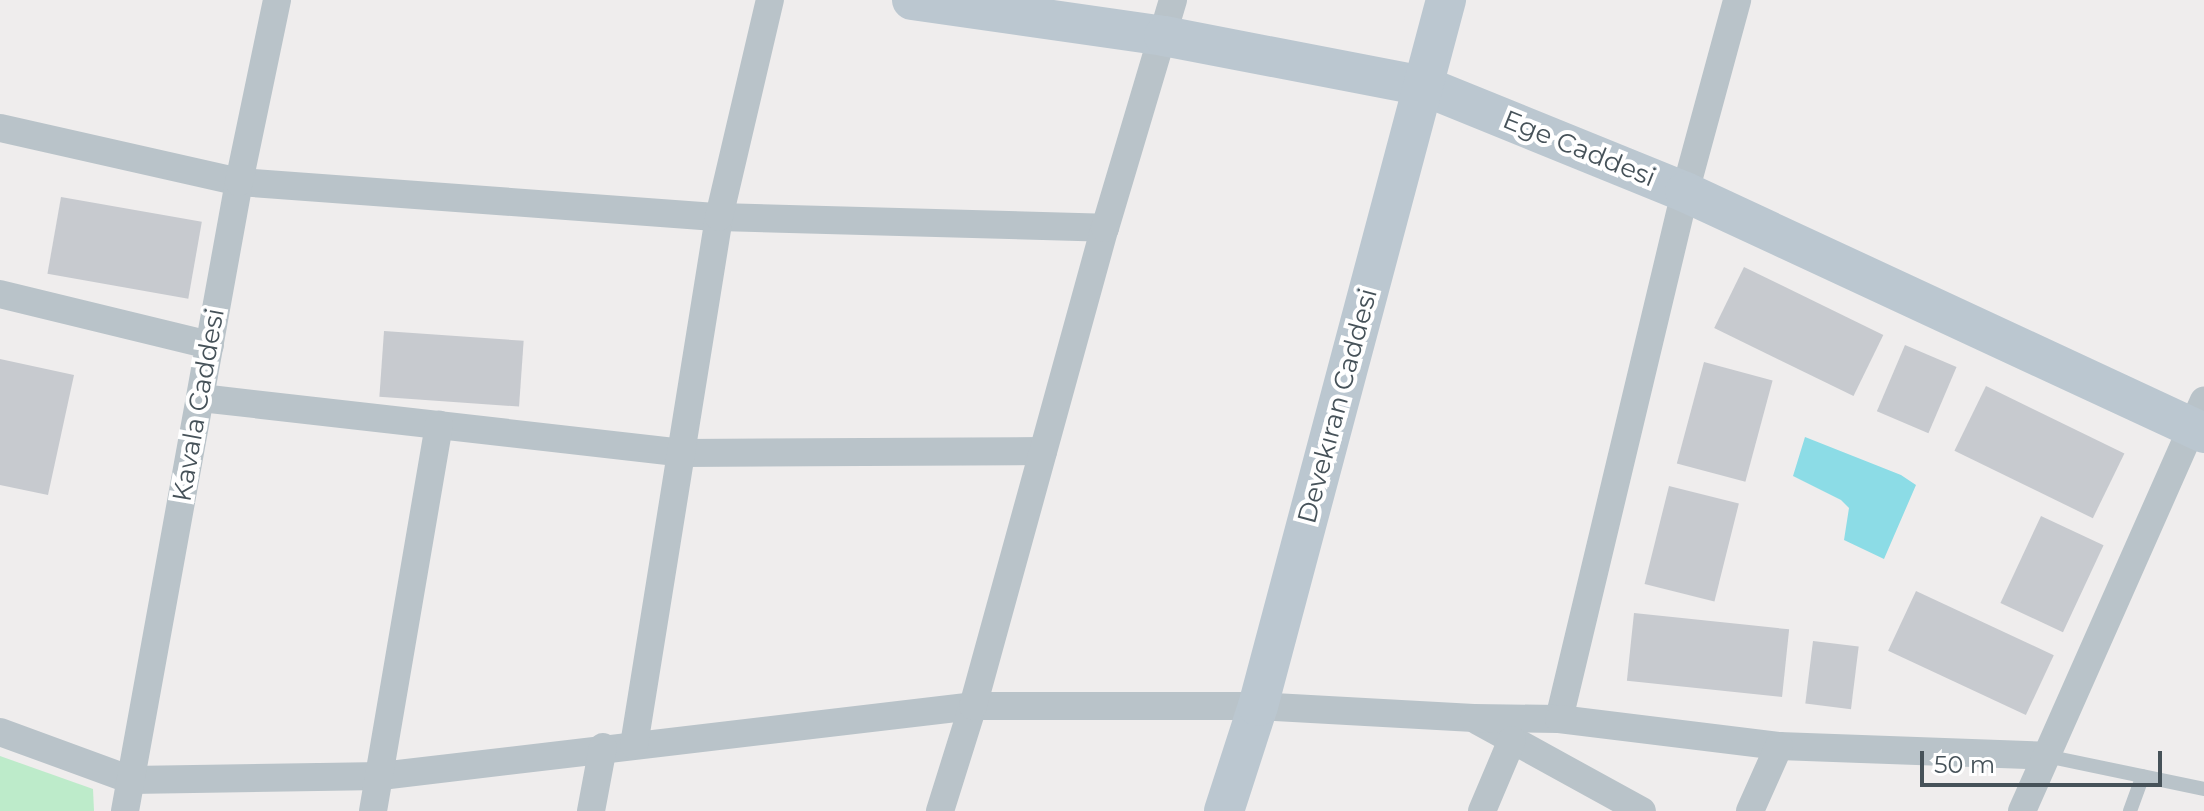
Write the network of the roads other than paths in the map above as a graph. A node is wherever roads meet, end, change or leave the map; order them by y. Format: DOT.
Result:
graph roads {
  1 [pos="277,0"];
  2 [pos="770,0"];
  3 [pos="913,0"];
  4 [pos="1446,0"];
  5 [pos="1737,0"];
  6 [pos="1169,18"];
  7 [pos="1424,86"];
  8 [pos="0,128"];
  9 [pos="239,182"];
  10 [pos="1685,192"];
  11 [pos="719,217"];
  12 [pos="1105,228"];
  13 [pos="0,294"];
  14 [pos="210,345"];
  15 [pos="201,398"];
  16 [pos="2201,420"];
  17 [pos="439,425"];
  18 [pos="1043,451"];
  19 [pos="683,453"];
  20 [pos="973,706"];
  21 [pos="1258,706"];
  22 [pos="1474,718"];
  23 [pos="1559,719"];
  24 [pos="0,732"];
  25 [pos="1512,740"];
  26 [pos="634,745"];
  27 [pos="1779,746"];
  28 [pos="603,747"];
  29 [pos="2046,756"];
  30 [pos="381,776"];
  31 [pos="2143,776"];
  32 [pos="131,780"];
  33 [pos="2204,789"];
  34 [pos="125,811"];
  35 [pos="373,811"];
  36 [pos="591,811"];
  37 [pos="940,811"];
  38 [pos="1224,811"];
  39 [pos="1482,811"];
  40 [pos="1642,811"];
  41 [pos="1750,811"];
  42 [pos="2022,811"];
  43 [pos="2130,811"];
  1 -- 9 [label="street, Kavala Caddesi"];
  2 -- 11 [label="street"];
  3 -- 6 [label="main road, Ege Caddesi"];
  4 -- 7 [label="main road, Devekıran Caddesi"];
  5 -- 10 [label="street"];
  6 -- 7 [label="main road, Ege Caddesi"];
  6 -- 12 [label="street"];
  7 -- 10 [label="main road, Ege Caddesi"];
  7 -- 21 [label="main road, Devekıran Caddesi"];
  8 -- 9 [label="street"];
  9 -- 11 [label="street"];
  9 -- 14 [label="street, Kavala Caddesi"];
  10 -- 16 [label="main road, Ege Caddesi"];
  10 -- 23 [label="street"];
  11 -- 12 [label="street"];
  11 -- 19 [label="street"];
  12 -- 18 [label="street"];
  13 -- 14 [label="street"];
  14 -- 15 [label="street, Kavala Caddesi"];
  15 -- 17 [label="street"];
  15 -- 32 [label="street, Kavala Caddesi"];
  16 -- 29 [label="street"];
  17 -- 19 [label="street"];
  17 -- 30 [label="street"];
  18 -- 19 [label="street"];
  18 -- 20 [label="street"];
  19 -- 26 [label="street"];
  20 -- 21 [label="street"];
  20 -- 26 [label="street"];
  20 -- 37 [label="street"];
  21 -- 22 [label="street"];
  21 -- 38 [label="main road, Devekıran Caddesi"];
  22 -- 23 [label="street"];
  22 -- 25 [label="street"];
  23 -- 27 [label="street"];
  24 -- 32 [label="street"];
  25 -- 39 [label="street"];
  25 -- 40 [label="street"];
  26 -- 28 [label="street"];
  27 -- 29 [label="street"];
  27 -- 41 [label="street"];
  28 -- 30 [label="street"];
  28 -- 36 [label="street"];
  29 -- 31 [label="lane"];
  29 -- 42 [label="street"];
  30 -- 32 [label="street"];
  30 -- 35 [label="street"];
  31 -- 33 [label="lane"];
  31 -- 43 [label="lane"];
  32 -- 34 [label="street, Kavala Caddesi"];
}
